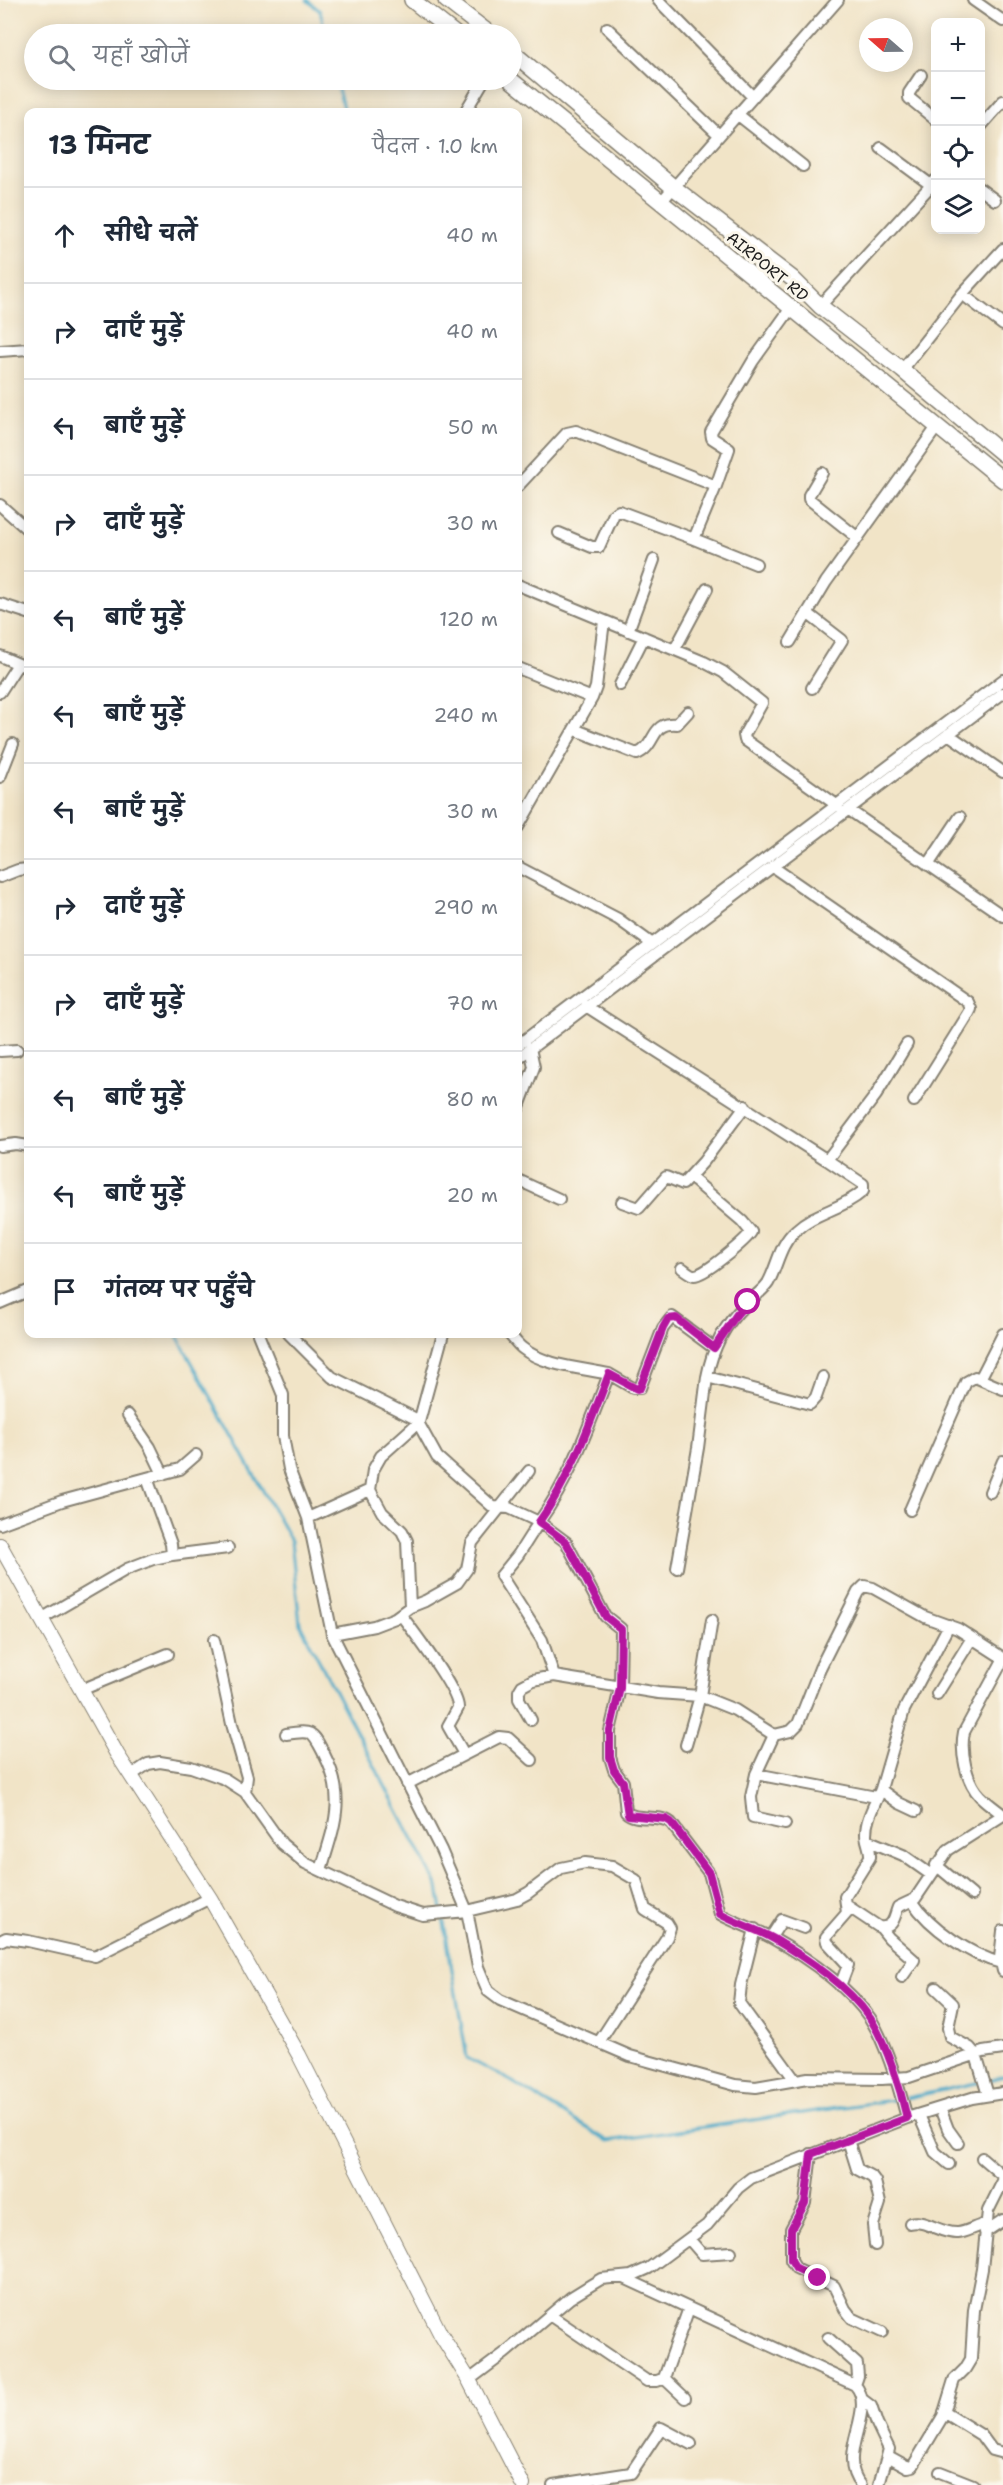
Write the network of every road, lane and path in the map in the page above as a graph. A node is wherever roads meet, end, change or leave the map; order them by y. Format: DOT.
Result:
graph roads {
  1 [pos="412,0"];
  2 [pos="446,0"];
  3 [pos="658,0"];
  4 [pos="838,0"];
  5 [pos="974,0"];
  6 [pos="1003,21"];
  7 [pos="442,24"];
  8 [pos="477,24"];
  9 [pos="607,28"];
  10 [pos="522,60"];
  11 [pos="921,75"];
  12 [pos="522,89"];
  13 [pos="478,90"];
  14 [pos="752,96"];
  15 [pos="1003,101"];
  16 [pos="467,108"];
  17 [pos="736,114"];
  18 [pos="931,116"];
  19 [pos="982,126"];
  20 [pos="718,135"];
  21 [pos="881,148"];
  22 [pos="803,166"];
  23 [pos="931,181"];
  24 [pos="931,184"];
  25 [pos="673,187"];
  26 [pos="985,192"];
  27 [pos="995,200"];
  28 [pos="661,202"];
  29 [pos="1003,249"];
  30 [pos="962,294"];
  31 [pos="820,306"];
  32 [pos="791,308"];
  33 [pos="1003,325"];
  34 [pos="24,349"];
  35 [pos="0,351"];
  36 [pos="902,370"];
  37 [pos="937,427"];
  38 [pos="1003,454"];
  39 [pos="822,473"];
  40 [pos="1003,480"];
  41 [pos="522,482"];
  42 [pos="716,486"];
  43 [pos="0,505"];
  44 [pos="24,526"];
  45 [pos="559,533"];
  46 [pos="858,538"];
  47 [pos="694,539"];
  48 [pos="654,560"];
  49 [pos="756,564"];
  50 [pos="522,587"];
  51 [pos="707,590"];
  52 [pos="0,604"];
  53 [pos="24,612"];
  54 [pos="807,613"];
  55 [pos="604,621"];
  56 [pos="628,631"];
  57 [pos="644,637"];
  58 [pos="790,642"];
  59 [pos="675,649"];
  60 [pos="0,656"];
  61 [pos="23,666"];
  62 [pos="522,670"];
  63 [pos="1003,680"];
  64 [pos="620,685"];
  65 [pos="812,688"];
  66 [pos="0,692"];
  67 [pos="1003,693"];
  68 [pos="592,698"];
  69 [pos="688,712"];
  70 [pos="576,730"];
  71 [pos="948,734"];
  72 [pos="13,744"];
  73 [pos="1003,772"];
  74 [pos="0,777"];
  75 [pos="838,806"];
  76 [pos="849,810"];
  77 [pos="960,817"];
  78 [pos="522,820"];
  79 [pos="928,866"];
  80 [pos="773,867"];
  81 [pos="24,869"];
  82 [pos="522,869"];
  83 [pos="0,877"];
  84 [pos="1003,915"];
  85 [pos="651,943"];
  86 [pos="586,1006"];
  87 [pos="522,1042"];
  88 [pos="907,1044"];
  89 [pos="17,1050"];
  90 [pos="0,1051"];
  91 [pos="532,1056"];
  92 [pos="522,1057"];
  93 [pos="522,1099"];
  94 [pos="914,1101"];
  95 [pos="745,1106"];
  96 [pos="24,1145"];
  97 [pos="0,1146"];
  98 [pos="827,1160"];
  99 [pos="690,1177"];
  100 [pos="522,1182"];
  101 [pos="559,1199"];
  102 [pos="622,1202"];
  103 [pos="682,1268"];
  104 [pos="24,1293"];
  105 [pos="0,1303"];
  106 [pos="1003,1334"];
  107 [pos="260,1338"];
  108 [pos="293,1338"];
  109 [pos="442,1338"];
  110 [pos="512,1338"];
  111 [pos="714,1348"];
  112 [pos="609,1374"];
  113 [pos="707,1377"];
  114 [pos="823,1377"];
  115 [pos="980,1379"];
  116 [pos="1003,1389"];
  117 [pos="128,1415"];
  118 [pos="419,1422"];
  119 [pos="196,1455"];
  120 [pos="1003,1461"];
  121 [pos="529,1471"];
  122 [pos="163,1474"];
  123 [pos="147,1478"];
  124 [pos="370,1490"];
  125 [pos="990,1492"];
  126 [pos="499,1509"];
  127 [pos="910,1510"];
  128 [pos="308,1518"];
  129 [pos="539,1522"];
  130 [pos="0,1524"];
  131 [pos="0,1545"];
  132 [pos="228,1548"];
  133 [pos="172,1555"];
  134 [pos="677,1568"];
  135 [pos="410,1607"];
  136 [pos="400,1615"];
  137 [pos="42,1619"];
  138 [pos="712,1620"];
  139 [pos="949,1625"];
  140 [pos="332,1634"];
  141 [pos="972,1638"];
  142 [pos="214,1640"];
  143 [pos="168,1654"];
  144 [pos="1003,1659"];
  145 [pos="554,1676"];
  146 [pos="620,1688"];
  147 [pos="81,1690"];
  148 [pos="937,1694"];
  149 [pos="700,1696"];
  150 [pos="531,1720"];
  151 [pos="286,1734"];
  152 [pos="774,1735"];
  153 [pos="686,1744"];
  154 [pos="465,1754"];
  155 [pos="532,1760"];
  156 [pos="132,1774"];
  157 [pos="756,1774"];
  158 [pos="407,1784"];
  159 [pos="245,1792"];
  160 [pos="878,1794"];
  161 [pos="916,1811"];
  162 [pos="1003,1815"];
  163 [pos="785,1824"];
  164 [pos="867,1840"];
  165 [pos="933,1869"];
  166 [pos="321,1870"];
  167 [pos="972,1895"];
  168 [pos="210,1898"];
  169 [pos="912,1901"];
  170 [pos="846,1905"];
  171 [pos="463,1911"];
  172 [pos="804,1928"];
  173 [pos="881,1928"];
  174 [pos="755,1929"];
  175 [pos="1003,1931"];
  176 [pos="771,1937"];
  177 [pos="0,1941"];
  178 [pos="1002,1967"];
  179 [pos="902,1977"];
  180 [pos="840,1986"];
  181 [pos="936,1988"];
  182 [pos="599,2042"];
  183 [pos="1003,2049"];
  184 [pos="978,2059"];
  185 [pos="795,2080"];
  186 [pos="896,2082"];
  187 [pos="987,2090"];
  188 [pos="1003,2093"];
  189 [pos="940,2108"];
  190 [pos="919,2115"];
  191 [pos="906,2116"];
  192 [pos="848,2140"];
  193 [pos="958,2143"];
  194 [pos="811,2154"];
  195 [pos="982,2158"];
  196 [pos="949,2164"];
  197 [pos="1003,2176"];
  198 [pos="1003,2181"];
  199 [pos="1003,2220"];
  200 [pos="909,2223"];
  201 [pos="986,2228"];
  202 [pos="689,2239"];
  203 [pos="875,2245"];
  204 [pos="731,2252"];
  205 [pos="622,2277"];
  206 [pos="689,2308"];
  207 [pos="551,2316"];
  208 [pos="882,2332"];
  209 [pos="828,2338"];
  210 [pos="665,2378"];
  211 [pos="469,2380"];
  212 [pos="855,2385"];
  213 [pos="685,2398"];
  214 [pos="863,2400"];
  215 [pos="944,2412"];
  216 [pos="691,2444"];
  217 [pos="1003,2452"];
  218 [pos="888,2456"];
  219 [pos="940,2472"];
  220 [pos="853,2480"];
  221 [pos="523,2485"];
  222 [pos="553,2485"];
  223 [pos="861,2485"];
  224 [pos="879,2485"];
  225 [pos="973,2485"];
  1 -- 7 [label="main road"];
  2 -- 8 [label="main road"];
  3 -- 14 [label="street"];
  4 -- 14 [label="street"];
  5 -- 6 [label="street"];
  9 -- 20 [label="street"];
  10 -- 25 [label="main road"];
  11 -- 18 [label="street"];
  12 -- 28 [label="main road, AIRPORT RD"];
  13 -- 16 [label="street"];
  14 -- 17 [label="street"];
  15 -- 19 [label="street"];
  17 -- 20 [label="street"];
  17 -- 22 [label="street"];
  20 -- 25 [label="street"];
  21 -- 23 [label="street"];
  24 -- 31 [label="street"];
  25 -- 28 [label="street"];
  25 -- 31 [label="main road"];
  26 -- 27 [label="street"];
  28 -- 32 [label="main road, AIRPORT RD"];
  29 -- 30 [label="street"];
  30 -- 33 [label="street"];
  30 -- 36 [label="street"];
  31 -- 36 [label="main road"];
  32 -- 37 [label="main road, AIRPORT RD"];
  32 -- 42 [label="street"];
  34 -- 35 [label="street"];
  36 -- 38 [label="main road"];
  37 -- 40 [label="main road, AIRPORT RD"];
  37 -- 46 [label="street"];
  39 -- 46 [label="street"];
  41 -- 42 [label="street"];
  42 -- 47 [label="street"];
  43 -- 44 [label="street"];
  45 -- 47 [label="street"];
  46 -- 54 [label="street"];
  47 -- 49 [label="street"];
  48 -- 56 [label="street"];
  50 -- 55 [label="street"];
  51 -- 59 [label="street"];
  52 -- 53 [label="street"];
  54 -- 58 [label="street"];
  54 -- 65 [label="street"];
  55 -- 56 [label="street"];
  55 -- 68 [label="street"];
  56 -- 57 [label="street"];
  57 -- 59 [label="street"];
  57 -- 64 [label="street"];
  59 -- 75 [label="street"];
  60 -- 61 [label="street"];
  61 -- 66 [label="street"];
  62 -- 68 [label="street"];
  63 -- 75 [label="street"];
  67 -- 71 [label="street"];
  68 -- 70 [label="street"];
  69 -- 70 [label="street"];
  70 -- 78 [label="street"];
  71 -- 73 [label="street"];
  71 -- 76 [label="street"];
  72 -- 74 [label="street"];
  75 -- 85 [label="street"];
  76 -- 79 [label="street"];
  76 -- 80 [label="street"];
  77 -- 79 [label="street"];
  79 -- 84 [label="street"];
  80 -- 86 [label="street"];
  80 -- 94 [label="street"];
  81 -- 83 [label="street"];
  82 -- 85 [label="street"];
  85 -- 87 [label="street"];
  86 -- 91 [label="street"];
  86 -- 95 [label="street"];
  88 -- 98 [label="street"];
  89 -- 90 [label="street"];
  91 -- 92 [label="street"];
  91 -- 93 [label="street"];
  95 -- 98 [label="street"];
  95 -- 99 [label="street"];
  96 -- 97 [label="street"];
  98 -- 111 [label="street"];
  99 -- 102 [label="street"];
  99 -- 103 [label="street"];
  100 -- 101 [label="street"];
  104 -- 105 [label="street"];
  106 -- 115 [label="street"];
  107 -- 128 [label="street"];
  108 -- 118 [label="street"];
  109 -- 118 [label="street"];
  110 -- 112 [label="street"];
  111 -- 112 [label="street"];
  111 -- 113 [label="street"];
  112 -- 129 [label="street"];
  113 -- 114 [label="street"];
  113 -- 134 [label="street"];
  115 -- 116 [label="street"];
  115 -- 127 [label="street"];
  117 -- 122 [label="street"];
  118 -- 124 [label="street"];
  118 -- 126 [label="street"];
  119 -- 122 [label="street"];
  120 -- 125 [label="street"];
  121 -- 126 [label="street"];
  122 -- 123 [label="street"];
  123 -- 130 [label="street"];
  123 -- 133 [label="street"];
  124 -- 128 [label="street"];
  124 -- 135 [label="street"];
  126 -- 129 [label="street"];
  126 -- 135 [label="street"];
  128 -- 140 [label="street"];
  129 -- 145 [label="street"];
  129 -- 146 [label="street"];
  131 -- 137 [label="street"];
  132 -- 133 [label="street"];
  133 -- 137 [label="street"];
  135 -- 136 [label="street"];
  136 -- 140 [label="street"];
  136 -- 154 [label="street"];
  137 -- 147 [label="street"];
  138 -- 149 [label="street"];
  139 -- 141 [label="street"];
  139 -- 152 [label="street"];
  139 -- 160 [label="street"];
  140 -- 158 [label="street"];
  141 -- 144 [label="street"];
  141 -- 148 [label="street"];
  142 -- 159 [label="street"];
  143 -- 147 [label="street"];
  144 -- 162 [label="street"];
  145 -- 146 [label="street"];
  145 -- 150 [label="street"];
  146 -- 149 [label="street"];
  146 -- 174 [label="street"];
  147 -- 156 [label="street"];
  149 -- 152 [label="street"];
  149 -- 153 [label="street"];
  151 -- 166 [label="street"];
  152 -- 157 [label="street"];
  154 -- 155 [label="street"];
  154 -- 158 [label="street"];
  156 -- 159 [label="street"];
  156 -- 168 [label="street"];
  157 -- 160 [label="street"];
  157 -- 163 [label="street"];
  158 -- 171 [label="street"];
  159 -- 166 [label="street"];
  160 -- 161 [label="street"];
  160 -- 164 [label="street"];
  162 -- 165 [label="street"];
  164 -- 165 [label="street"];
  164 -- 170 [label="street"];
  165 -- 167 [label="street"];
  165 -- 169 [label="street"];
  166 -- 171 [label="street"];
  168 -- 177 [label="street"];
  168 -- 211 [label="street"];
  169 -- 173 [label="street"];
  169 -- 178 [label="street"];
  170 -- 173 [label="street"];
  170 -- 180 [label="street"];
  171 -- 182 [label="street"];
  171 -- 182 [label="street"];
  172 -- 176 [label="street"];
  173 -- 179 [label="street"];
  174 -- 176 [label="street"];
  174 -- 185 [label="street"];
  175 -- 178 [label="street"];
  176 -- 180 [label="street"];
  180 -- 186 [label="street"];
  181 -- 184 [label="street"];
  182 -- 185 [label="street"];
  183 -- 184 [label="street"];
  184 -- 186 [label="street"];
  184 -- 187 [label="street"];
  185 -- 186 [label="street"];
  186 -- 191 [label="street"];
  187 -- 188 [label="street"];
  187 -- 189 [label="street"];
  189 -- 190 [label="street"];
  189 -- 193 [label="street"];
  190 -- 191 [label="street"];
  190 -- 196 [label="street"];
  191 -- 192 [label="street"];
  192 -- 194 [label="street"];
  192 -- 203 [label="street"];
  194 -- 202 [label="street"];
  194 -- 208 [label="street"];
  195 -- 197 [label="street"];
  198 -- 201 [label="street"];
  199 -- 201 [label="street"];
  200 -- 201 [label="street"];
  201 -- 215 [label="street"];
  202 -- 204 [label="street"];
  202 -- 205 [label="street"];
  205 -- 206 [label="street"];
  205 -- 207 [label="street"];
  206 -- 210 [label="street"];
  206 -- 212 [label="street"];
  207 -- 210 [label="street"];
  207 -- 211 [label="street"];
  209 -- 212 [label="street"];
  210 -- 213 [label="street"];
  211 -- 221 [label="street"];
  212 -- 214 [label="street"];
  214 -- 218 [label="street"];
  214 -- 220 [label="street"];
  215 -- 217 [label="street"];
  215 -- 218 [label="street"];
  216 -- 222 [label="street"];
  218 -- 224 [label="street"];
  219 -- 225 [label="street"];
  220 -- 223 [label="street"];
}
